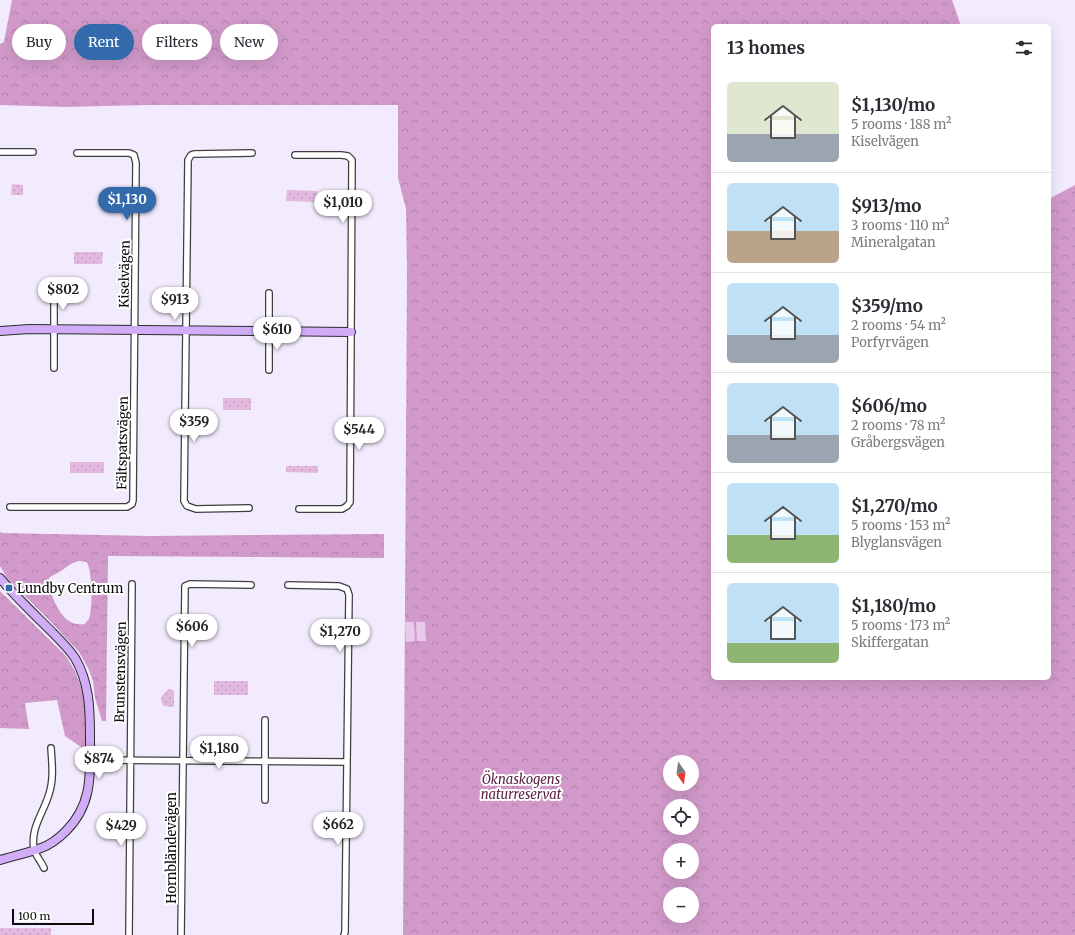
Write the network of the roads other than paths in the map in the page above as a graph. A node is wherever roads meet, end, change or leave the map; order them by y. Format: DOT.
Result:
graph roads {
  1 [pos="0,152"];
  2 [pos="33,152"];
  3 [pos="77,153"];
  4 [pos="252,153"];
  5 [pos="295,155"];
  6 [pos="54,292"];
  7 [pos="269,293"];
  8 [pos="54,330"];
  9 [pos="0,331"];
  10 [pos="135,331"];
  11 [pos="186,331"];
  12 [pos="269,332"];
  13 [pos="351,332"];
  14 [pos="54,368"];
  15 [pos="269,370"];
  16 [pos="10,507"];
  17 [pos="249,508"];
  18 [pos="299,509"];
  19 [pos="0,578"];
  20 [pos="132,584"];
  21 [pos="251,585"];
  22 [pos="288,585"];
  23 [pos="265,720"];
  24 [pos="51,748"];
  25 [pos="90,760"];
  26 [pos="131,760"];
  27 [pos="182,761"];
  28 [pos="265,762"];
  29 [pos="347,762"];
  30 [pos="264,800"];
  31 [pos="34,850"];
  32 [pos="0,860"];
  33 [pos="44,868"];
  34 [pos="129,935"];
  35 [pos="181,935"];
  36 [pos="344,935"];
  1 -- 2 [label="street"];
  3 -- 10 [label="street, Kiselvägen"];
  4 -- 11 [label="street"];
  5 -- 13 [label="street"];
  6 -- 8 [label="street"];
  7 -- 12 [label="street"];
  8 -- 9 [label="street"];
  8 -- 10 [label="street"];
  8 -- 14 [label="street"];
  10 -- 11 [label="street"];
  10 -- 16 [label="street, Fältspatsvägen"];
  11 -- 12 [label="street"];
  11 -- 17 [label="street"];
  12 -- 13 [label="street"];
  12 -- 15 [label="street"];
  13 -- 18 [label="street"];
  19 -- 25 [label="street"];
  20 -- 26 [label="street, Brunstensvägen"];
  21 -- 27 [label="street, Hornbländevägen"];
  22 -- 29 [label="street"];
  23 -- 28 [label="street"];
  24 -- 31 [label="street"];
  25 -- 26 [label="street"];
  25 -- 31 [label="street"];
  26 -- 27 [label="street"];
  26 -- 34 [label="street, Brunstensvägen"];
  27 -- 28 [label="street"];
  27 -- 35 [label="street, Hornbländevägen"];
  28 -- 29 [label="street"];
  28 -- 30 [label="street"];
  29 -- 36 [label="street"];
  31 -- 32 [label="street"];
  31 -- 33 [label="street"];
}
